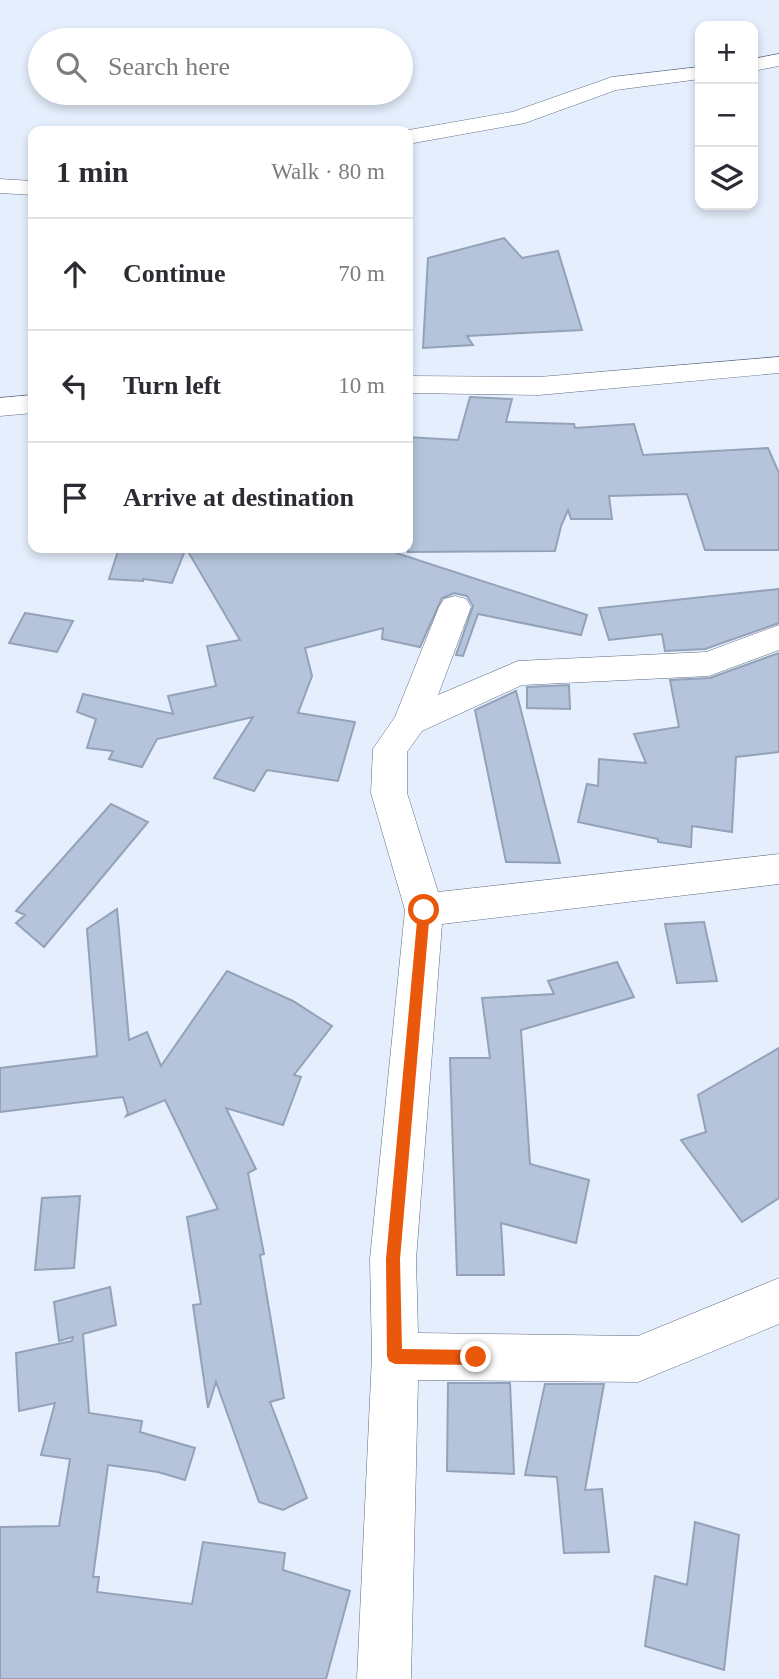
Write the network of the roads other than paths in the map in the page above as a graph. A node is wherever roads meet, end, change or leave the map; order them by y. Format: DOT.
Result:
graph roads {
  1 [pos="779,60"];
  2 [pos="758,64"];
  3 [pos="695,74"];
  4 [pos="413,136"];
  5 [pos="0,186"];
  6 [pos="28,188"];
  7 [pos="779,365"];
  8 [pos="413,386"];
  9 [pos="28,404"];
  10 [pos="0,407"];
  11 [pos="455,607"];
  12 [pos="779,637"];
  13 [pos="411,722"];
  14 [pos="779,869"];
  15 [pos="424,910"];
  16 [pos="779,1301"];
  17 [pos="395,1356"];
  18 [pos="384,1679"];
  1 -- 2 [label="street"];
  3 -- 4 [label="street"];
  5 -- 6 [label="street"];
  7 -- 8 [label="street"];
  9 -- 10 [label="street"];
  11 -- 13 [label="street"];
  12 -- 13 [label="street"];
  13 -- 15 [label="street"];
  14 -- 15 [label="street"];
  15 -- 17 [label="street"];
  16 -- 17 [label="street"];
  17 -- 18 [label="street"];
}
